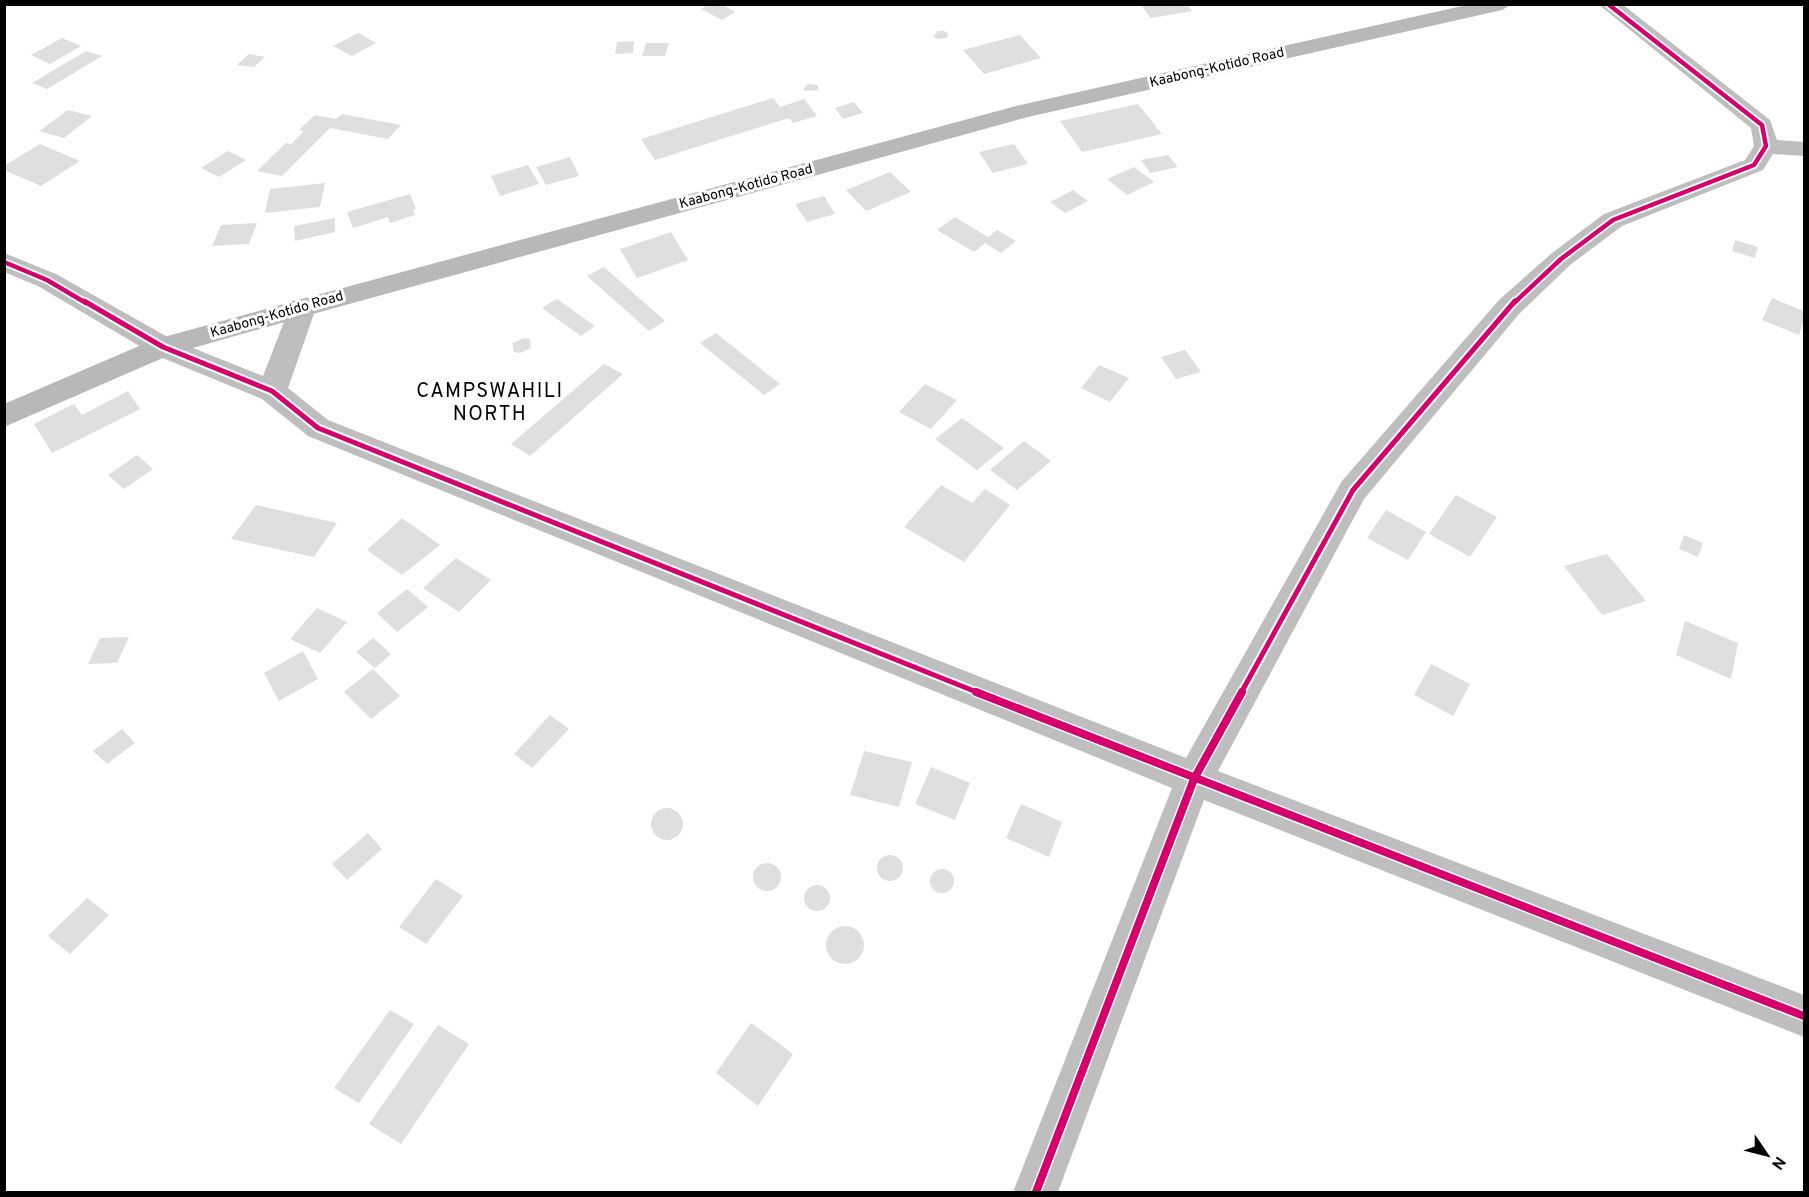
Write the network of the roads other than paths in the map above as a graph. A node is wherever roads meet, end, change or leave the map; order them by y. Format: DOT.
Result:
graph roads {
  1 [pos="1502,4"];
  2 [pos="1608,4"];
  3 [pos="1766,146"];
  4 [pos="1804,149"];
  5 [pos="4,262"];
  6 [pos="302,308"];
  7 [pos="163,347"];
  8 [pos="272,391"];
  9 [pos="4,416"];
  10 [pos="1194,779"];
  11 [pos="1804,1016"];
  12 [pos="1036,1192"];
  1 -- 6 [label="main road, Kaabong-Kotido Road"];
  2 -- 3 [label="street"];
  3 -- 4 [label="street"];
  3 -- 10 [label="street"];
  5 -- 7 [label="street"];
  6 -- 7 [label="main road, Kaabong-Kotido Road"];
  6 -- 8 [label="street"];
  7 -- 8 [label="street"];
  7 -- 9 [label="main road, Kaabong-Kotido Road"];
  8 -- 10 [label="street"];
  10 -- 11 [label="street"];
  10 -- 12 [label="street"];
}
